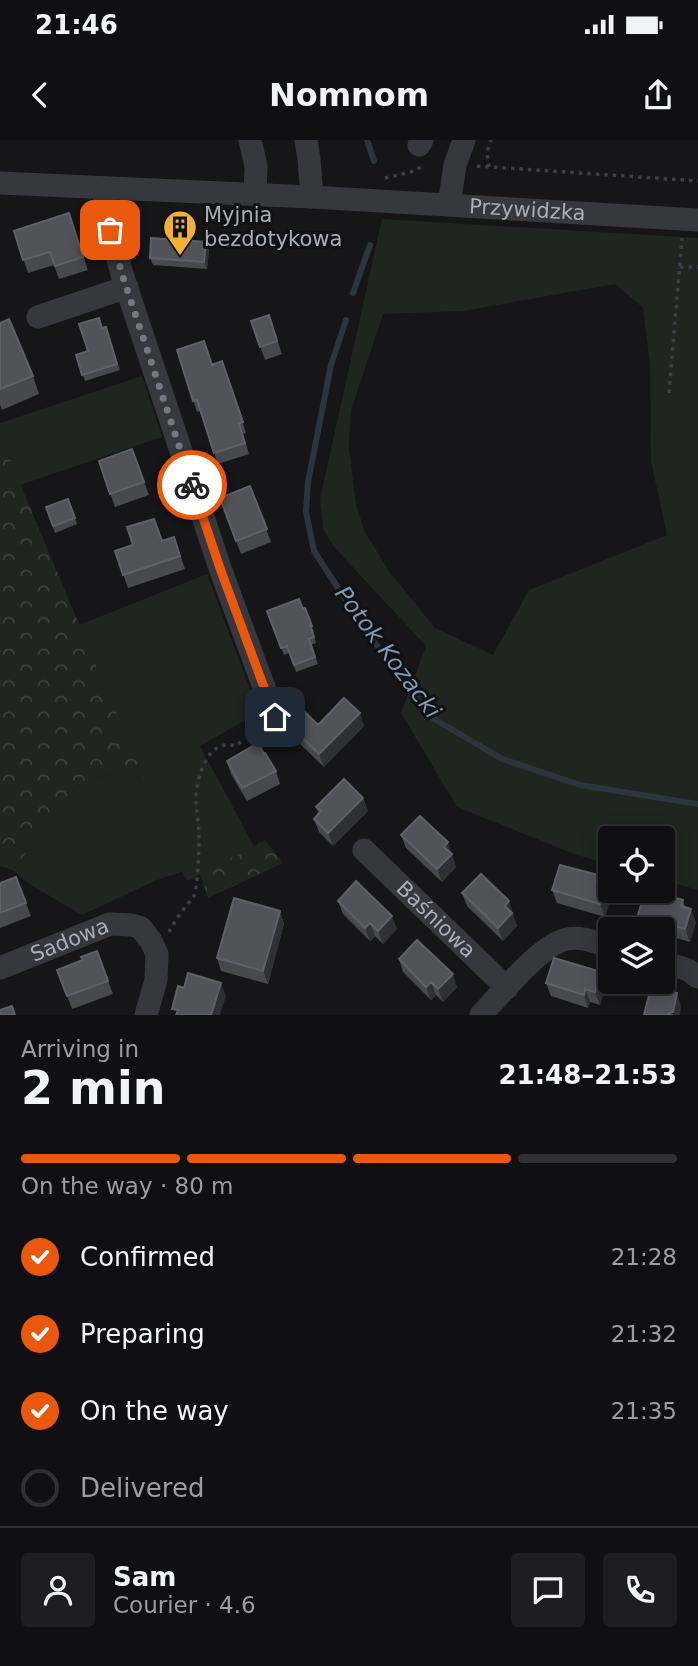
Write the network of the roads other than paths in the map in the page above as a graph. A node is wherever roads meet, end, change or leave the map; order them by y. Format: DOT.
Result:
graph roads {
  1 [pos="250,140"];
  2 [pos="306,140"];
  3 [pos="464,140"];
  4 [pos="0,183"];
  5 [pos="107,188"];
  6 [pos="255,194"];
  7 [pos="312,197"];
  8 [pos="449,205"];
  9 [pos="691,219"];
  10 [pos="127,287"];
  11 [pos="38,317"];
  12 [pos="258,727"];
  13 [pos="363,850"];
  14 [pos="598,944"];
  15 [pos="675,965"];
  16 [pos="0,968"];
  17 [pos="698,977"];
  18 [pos="507,988"];
  19 [pos="146,1015"];
  20 [pos="481,1015"];
  1 -- 6 [label="street"];
  2 -- 7 [label="street"];
  3 -- 8 [label="street"];
  4 -- 5 [label="street, Przywidzka"];
  5 -- 6 [label="street, Przywidzka"];
  5 -- 10 [label="street"];
  6 -- 7 [label="street, Przywidzka"];
  7 -- 8 [label="street, Przywidzka"];
  8 -- 9 [label="street, Przywidzka"];
  10 -- 11 [label="street"];
  10 -- 12 [label="street"];
  13 -- 18 [label="street, Baśniowa"];
  14 -- 18 [label="street"];
  15 -- 17 [label="street"];
  16 -- 19 [label="street, Sadowa"];
  18 -- 20 [label="street"];
}
